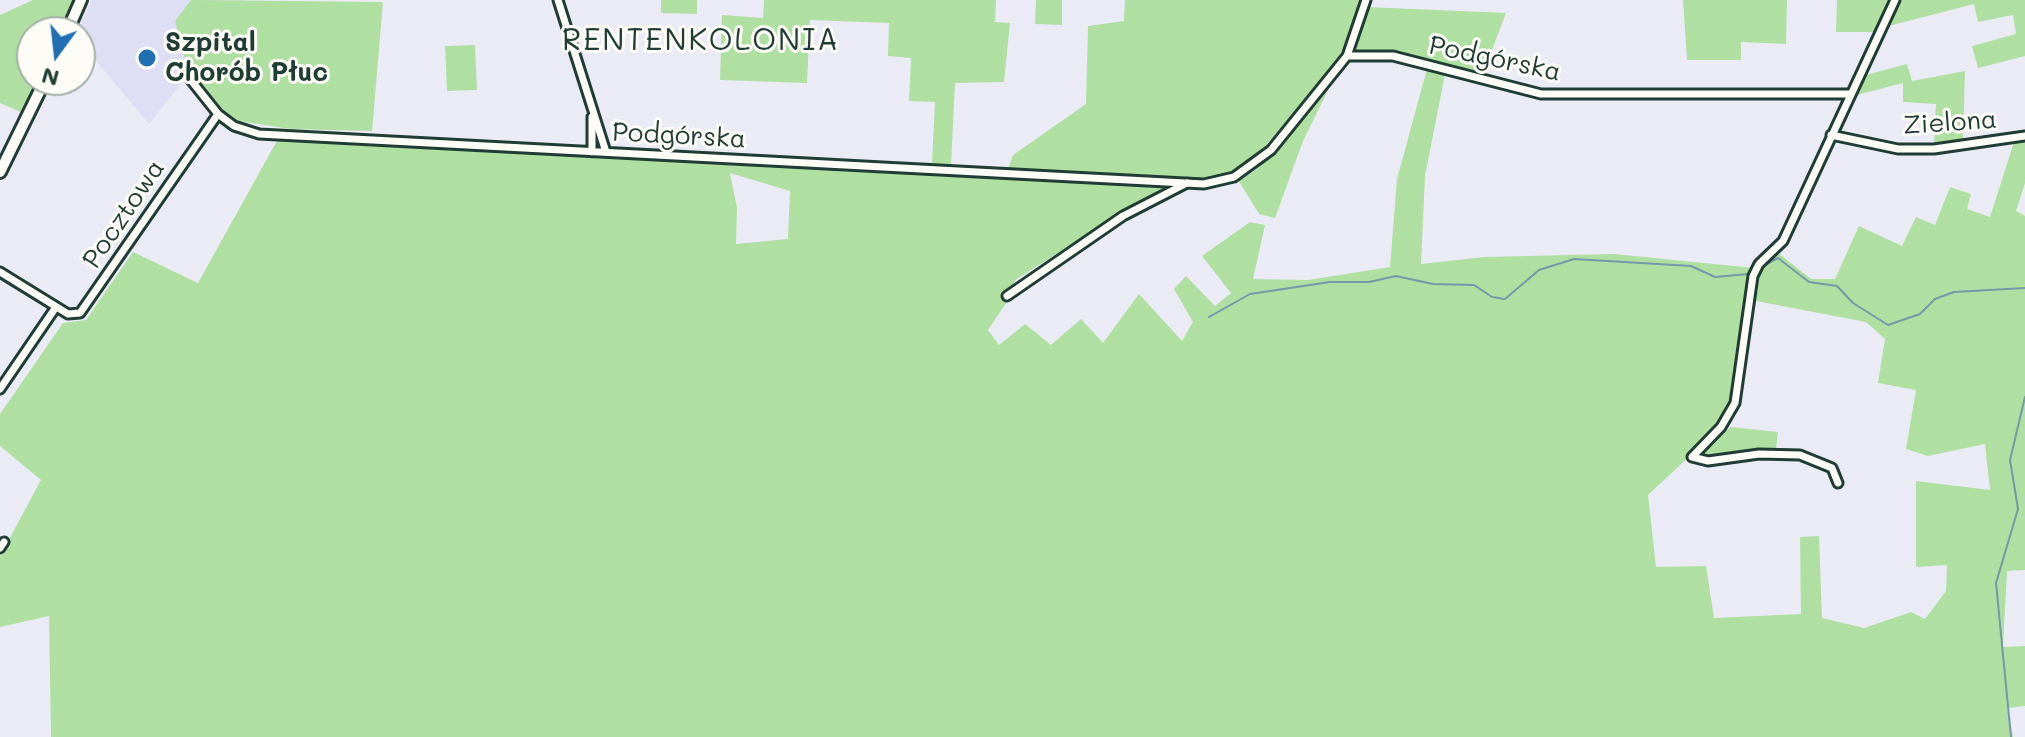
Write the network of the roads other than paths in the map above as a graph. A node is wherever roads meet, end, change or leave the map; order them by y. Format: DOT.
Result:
graph roads {
  1 [pos="558,0"];
  2 [pos="1366,0"];
  3 [pos="1895,0"];
  4 [pos="1347,56"];
  5 [pos="190,79"];
  6 [pos="1850,94"];
  7 [pos="37,96"];
  8 [pos="592,110"];
  9 [pos="218,114"];
  10 [pos="1831,135"];
  11 [pos="2025,136"];
  12 [pos="592,152"];
  13 [pos="606,152"];
  14 [pos="0,172"];
  15 [pos="1187,183"];
  16 [pos="0,272"];
  17 [pos="1007,296"];
  18 [pos="56,307"];
  19 [pos="0,389"];
  20 [pos="1838,483"];
  1 -- 8 [label="street"];
  2 -- 4 [label="street"];
  3 -- 6 [label="street"];
  4 -- 6 [label="street, Podgórska"];
  4 -- 15 [label="street, Podgórska"];
  5 -- 9 [label="street, Podgórska"];
  6 -- 10 [label="street"];
  7 -- 14 [label="main road"];
  8 -- 12 [label="street"];
  8 -- 13 [label="street"];
  9 -- 12 [label="street, Podgórska"];
  9 -- 18 [label="street, Pocztowa"];
  10 -- 11 [label="street, Zielona"];
  10 -- 20 [label="street"];
  12 -- 13 [label="street, Podgórska"];
  13 -- 15 [label="street, Podgórska"];
  15 -- 17 [label="street, Podgórska"];
  16 -- 18 [label="street"];
  18 -- 19 [label="street"];
}
